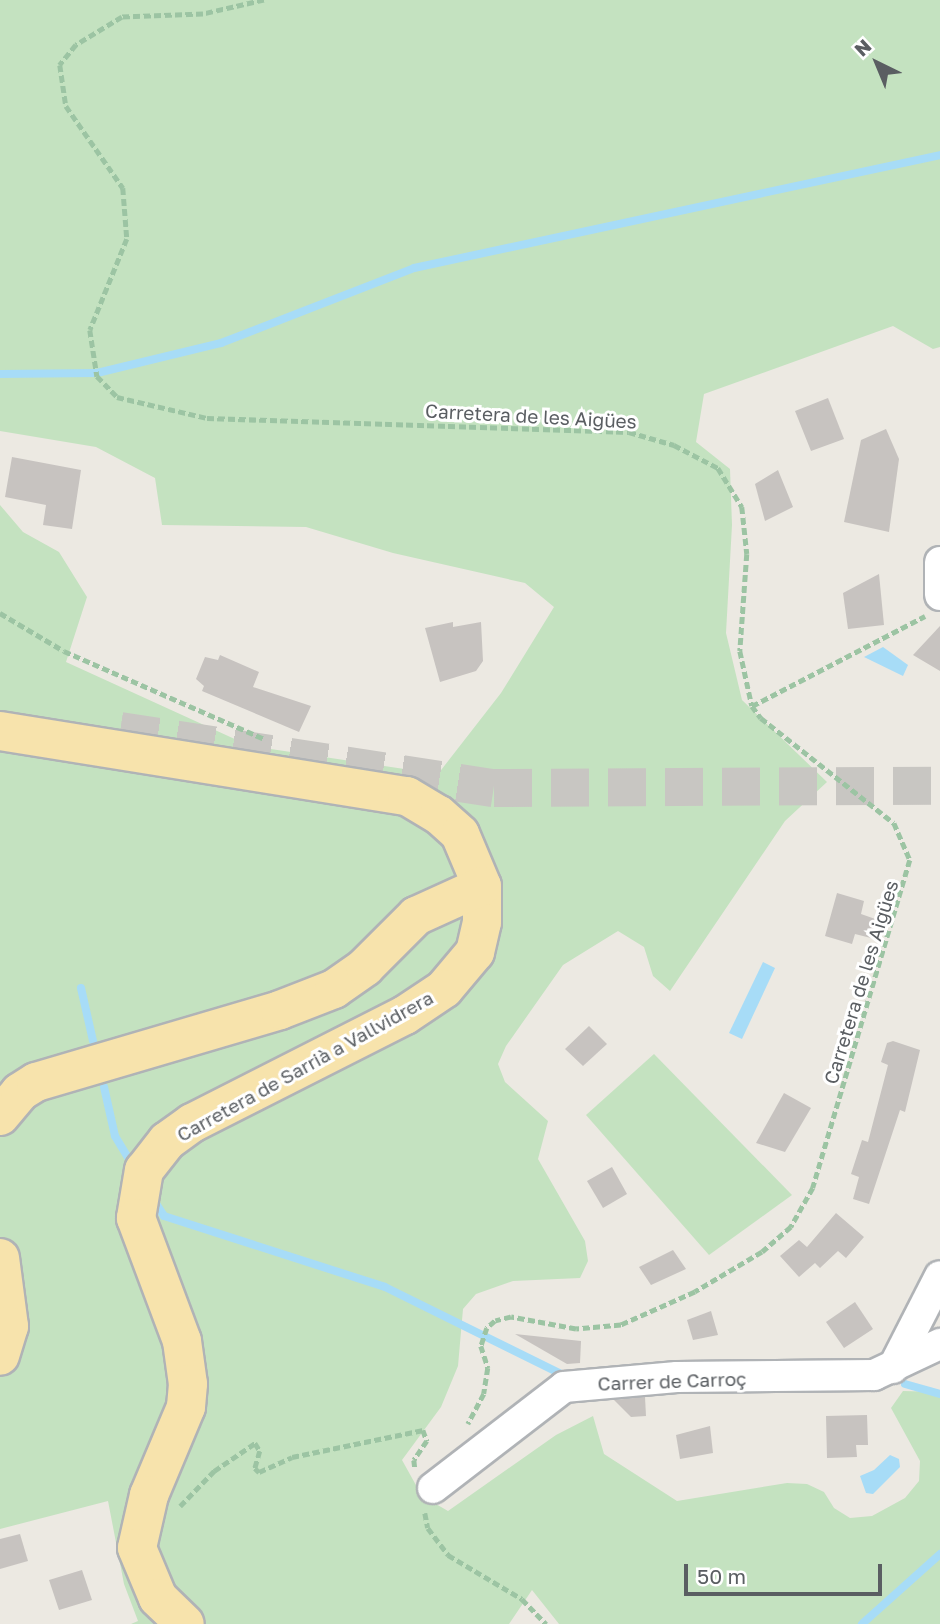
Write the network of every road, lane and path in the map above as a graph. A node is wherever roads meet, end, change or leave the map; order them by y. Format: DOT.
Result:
graph roads {
  1 [pos="264,0"];
  2 [pos="940,562"];
  3 [pos="935,604"];
  4 [pos="0,613"];
  5 [pos="752,706"];
  6 [pos="0,731"];
  7 [pos="272,744"];
  8 [pos="482,886"];
  9 [pos="0,1116"];
  10 [pos="0,1258"];
  11 [pos="940,1276"];
  12 [pos="940,1344"];
  13 [pos="0,1356"];
  14 [pos="893,1368"];
  15 [pos="464,1431"];
  16 [pos="432,1488"];
  17 [pos="174,1511"];
  18 [pos="185,1624"];
  19 [pos="545,1624"];
  1 -- 5 [label="path, Carretera de les Aigües"];
  2 -- 3 [label="street"];
  3 -- 5 [label="path"];
  4 -- 7 [label="path"];
  5 -- 15 [label="path, Carretera de les Aigües"];
  6 -- 8 [label="main road, Carretera de Sarrià a Vallvidrera"];
  8 -- 9 [label="main road"];
  8 -- 18 [label="main road, Carretera de Sarrià a Vallvidrera"];
  10 -- 13 [label="main road"];
  11 -- 14 [label="street"];
  12 -- 14 [label="street, Carrer de Carroç"];
  14 -- 16 [label="street, Carrer de Carroç"];
  16 -- 17 [label="path"];
  16 -- 19 [label="path"];
}
